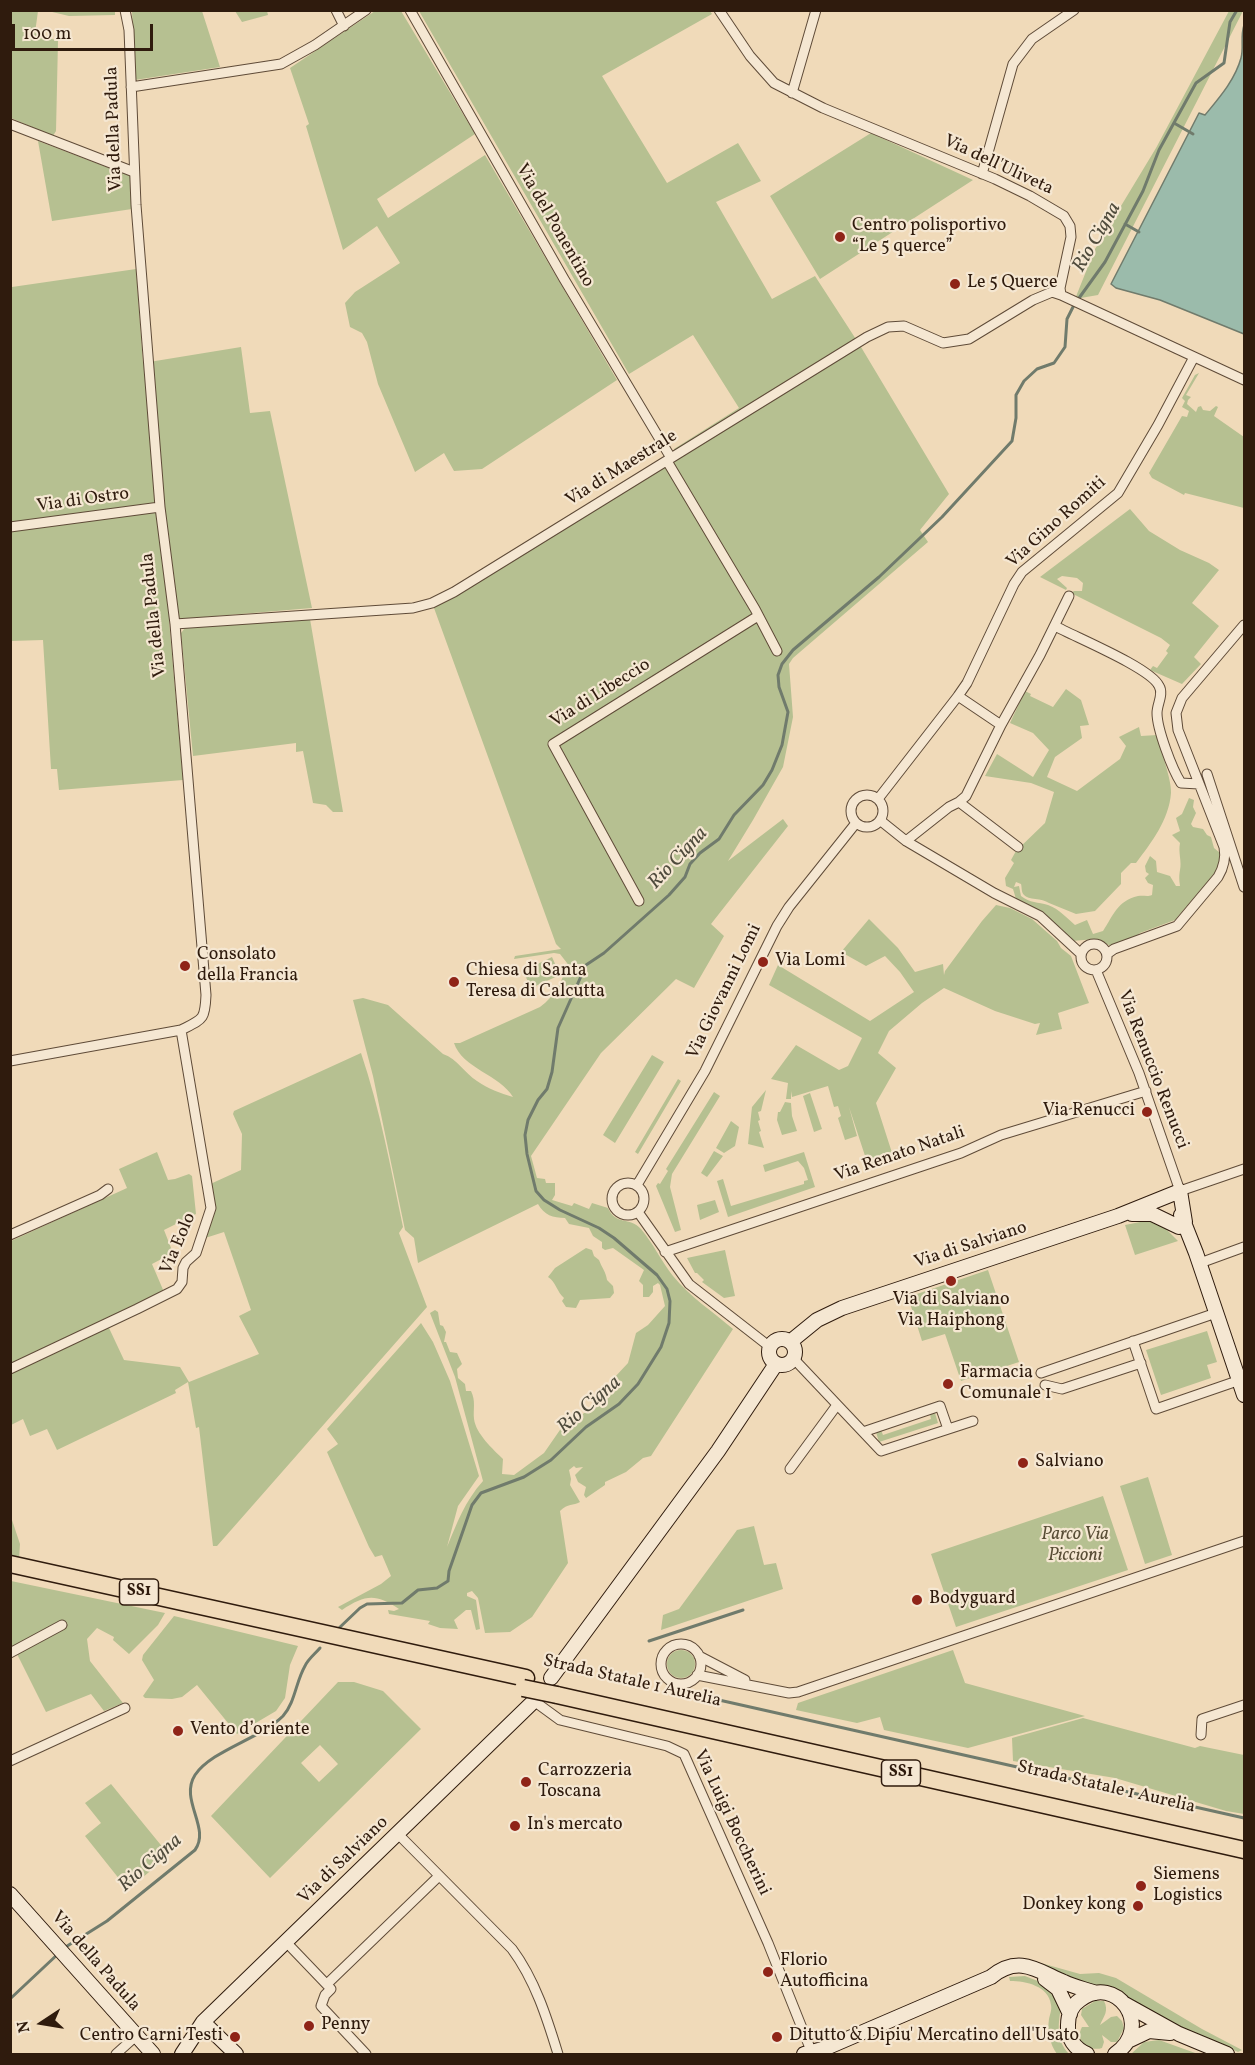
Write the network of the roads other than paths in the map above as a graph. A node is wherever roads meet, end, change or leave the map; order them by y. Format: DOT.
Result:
graph roads {
  1 [pos="125,10"];
  2 [pos="336,10"];
  3 [pos="366,10"];
  4 [pos="410,10"];
  5 [pos="719,10"];
  6 [pos="816,10"];
  7 [pos="1074,10"];
  8 [pos="344,26"];
  9 [pos="131,87"];
  10 [pos="792,93"];
  11 [pos="10,124"];
  12 [pos="134,172"];
  13 [pos="982,174"];
  14 [pos="1065,297"];
  15 [pos="1194,357"];
  16 [pos="1245,380"];
  17 [pos="669,459"];
  18 [pos="160,507"];
  19 [pos="10,527"];
  20 [pos="1069,596"];
  21 [pos="758,616"];
  22 [pos="175,624"];
  23 [pos="1245,625"];
  24 [pos="1055,626"];
  25 [pos="777,651"];
  26 [pos="958,696"];
  27 [pos="1001,725"];
  28 [pos="1207,774"];
  29 [pos="1199,784"];
  30 [pos="878,799"];
  31 [pos="959,802"];
  32 [pos="880,821"];
  33 [pos="856,823"];
  34 [pos="906,842"];
  35 [pos="1018,847"];
  36 [pos="1245,888"];
  37 [pos="639,901"];
  38 [pos="1081,954"];
  39 [pos="1107,954"];
  40 [pos="1096,970"];
  41 [pos="181,1030"];
  42 [pos="10,1061"];
  43 [pos="1146,1091"];
  44 [pos="1245,1169"];
  45 [pos="637,1185"];
  46 [pos="108,1189"];
  47 [pos="1176,1189"];
  48 [pos="638,1212"];
  49 [pos="1118,1216"];
  50 [pos="1182,1225"];
  51 [pos="10,1235"];
  52 [pos="1245,1247"];
  53 [pos="666,1252"];
  54 [pos="1200,1263"];
  55 [pos="1216,1313"];
  56 [pos="1134,1341"];
  57 [pos="790,1342"];
  58 [pos="770,1347"];
  59 [pos="794,1358"];
  60 [pos="1141,1363"];
  61 [pos="776,1364"];
  62 [pos="10,1369"];
  63 [pos="1041,1373"];
  64 [pos="1240,1380"];
  65 [pos="1045,1385"];
  66 [pos="1245,1395"];
  67 [pos="837,1405"];
  68 [pos="973,1420"];
  69 [pos="948,1429"];
  70 [pos="863,1432"];
  71 [pos="790,1468"];
  72 [pos="1245,1541"];
  73 [pos="10,1564"];
  74 [pos="10,1574"];
  75 [pos="62,1625"];
  76 [pos="266,1625"];
  77 [pos="10,1653"];
  78 [pos="699,1656"];
  79 [pos="697,1675"];
  80 [pos="556,1686"];
  81 [pos="758,1686"];
  82 [pos="530,1691"];
  83 [pos="1245,1705"];
  84 [pos="125,1708"];
  85 [pos="1201,1735"];
  86 [pos="10,1761"];
  87 [pos="398,1834"];
  88 [pos="1245,1839"];
  89 [pos="1245,1850"];
  90 [pos="439,1876"];
  91 [pos="10,1894"];
  92 [pos="286,1942"];
  93 [pos="991,1977"];
  94 [pos="327,1984"];
  95 [pos="1096,1993"];
  96 [pos="1125,2004"];
  97 [pos="1070,2014"];
  98 [pos="203,2022"];
  99 [pos="1179,2034"];
  100 [pos="136,2036"];
  101 [pos="1130,2040"];
  102 [pos="808,2054"];
  103 [pos="1084,2054"];
  104 [pos="116,2055"];
  105 [pos="153,2055"];
  106 [pos="182,2055"];
  107 [pos="236,2055"];
  108 [pos="366,2055"];
  109 [pos="558,2055"];
  110 [pos="1115,2055"];
  111 [pos="1227,2055"];
  1 -- 9 [label="street, Via della Padula"];
  2 -- 8 [label="street"];
  3 -- 8 [label="street"];
  4 -- 17 [label="street, Via del Ponentino"];
  5 -- 10 [label="street, Via dell'Uliveta"];
  6 -- 10 [label="street"];
  7 -- 13 [label="street"];
  8 -- 9 [label="street"];
  9 -- 12 [label="street, Via della Padula"];
  10 -- 13 [label="street, Via dell'Uliveta"];
  11 -- 12 [label="street"];
  12 -- 18 [label="street, Via della Padula"];
  13 -- 14 [label="street, Via dell'Uliveta"];
  14 -- 15 [label="street"];
  14 -- 17 [label="street, Via di Maestrale"];
  15 -- 16 [label="street"];
  15 -- 26 [label="street, Via Gino Romiti"];
  17 -- 21 [label="street"];
  17 -- 22 [label="street, Via di Maestrale"];
  18 -- 19 [label="street, Via di Ostro"];
  18 -- 22 [label="street, Via della Padula"];
  20 -- 24 [label="street"];
  21 -- 25 [label="street"];
  21 -- 37 [label="street, Via di Libeccio"];
  22 -- 41 [label="street, Via della Padula"];
  23 -- 29 [label="street"];
  24 -- 27 [label="street"];
  24 -- 29 [label="street"];
  26 -- 27 [label="street"];
  26 -- 30 [label="street, Via Gino Romiti"];
  27 -- 31 [label="street"];
  28 -- 36 [label="street"];
  29 -- 39 [label="street"];
  30 -- 32 [label="street"];
  30 -- 33 [label="street"];
  31 -- 34 [label="street"];
  31 -- 35 [label="street"];
  32 -- 33 [label="street"];
  32 -- 34 [label="street"];
  33 -- 45 [label="street, Via Giovanni Lomi"];
  34 -- 38 [label="street"];
  38 -- 39 [label="street"];
  38 -- 40 [label="street"];
  39 -- 40 [label="street"];
  40 -- 43 [label="street, Via Renuccio Renucci"];
  41 -- 42 [label="street, Via della Padula"];
  41 -- 62 [label="street, Via Eolo"];
  43 -- 47 [label="street, Via Renuccio Renucci"];
  43 -- 53 [label="street, Via Renato Natali"];
  44 -- 47 [label="street, Via di Salviano"];
  45 -- 48 [label="street"];
  45 -- 48 [label="street"];
  46 -- 51 [label="street"];
  47 -- 49 [label="street, Via di Salviano"];
  47 -- 50 [label="street"];
  48 -- 53 [label="street"];
  49 -- 50 [label="street"];
  49 -- 57 [label="street, Via di Salviano"];
  50 -- 54 [label="street"];
  52 -- 54 [label="street"];
  53 -- 58 [label="street"];
  54 -- 55 [label="street"];
  55 -- 56 [label="street"];
  55 -- 64 [label="street"];
  56 -- 60 [label="street"];
  56 -- 63 [label="street"];
  57 -- 58 [label="street"];
  57 -- 59 [label="street"];
  58 -- 61 [label="street"];
  59 -- 61 [label="street"];
  59 -- 67 [label="street"];
  60 -- 64 [label="street"];
  60 -- 65 [label="street"];
  61 -- 80 [label="street"];
  64 -- 66 [label="street"];
  67 -- 70 [label="street"];
  67 -- 71 [label="street"];
  68 -- 69 [label="street"];
  69 -- 70 [label="street"];
  69 -- 70 [label="street"];
  72 -- 81 [label="street"];
  73 -- 76 [label="highway, Strada Statale 1 Aurelia / SS1"];
  74 -- 76 [label="highway, Strada Statale 1 Aurelia / SS1"];
  75 -- 77 [label="street"];
  76 -- 82 [label="highway, Strada Statale 1 Aurelia / SS1"];
  78 -- 79 [label="street"];
  78 -- 79 [label="street"];
  78 -- 81 [label="street"];
  79 -- 81 [label="street"];
  80 -- 82 [label="highway, Strada Statale 1 Aurelia / SS1, bridge"];
  80 -- 88 [label="highway, Strada Statale 1 Aurelia / SS1"];
  80 -- 89 [label="highway, Strada Statale 1 Aurelia / SS1"];
  82 -- 87 [label="street, Via di Salviano"];
  82 -- 102 [label="street, Via Luigi Boccherini"];
  83 -- 85 [label="street"];
  84 -- 86 [label="street"];
  87 -- 90 [label="street"];
  87 -- 92 [label="street, Via di Salviano"];
  90 -- 94 [label="street"];
  90 -- 109 [label="street"];
  91 -- 100 [label="street, Via della Padula"];
  92 -- 94 [label="street"];
  92 -- 98 [label="street, Via di Salviano"];
  93 -- 95 [label="street"];
  93 -- 97 [label="street"];
  93 -- 102 [label="street"];
  94 -- 108 [label="street"];
  95 -- 96 [label="street"];
  95 -- 97 [label="street"];
  96 -- 99 [label="street"];
  96 -- 101 [label="street"];
  97 -- 103 [label="street"];
  98 -- 106 [label="street, Via di Salviano"];
  98 -- 107 [label="street"];
  99 -- 101 [label="street"];
  99 -- 111 [label="street"];
  100 -- 104 [label="street"];
  100 -- 105 [label="street, Via della Padula"];
  101 -- 110 [label="street"];
}
